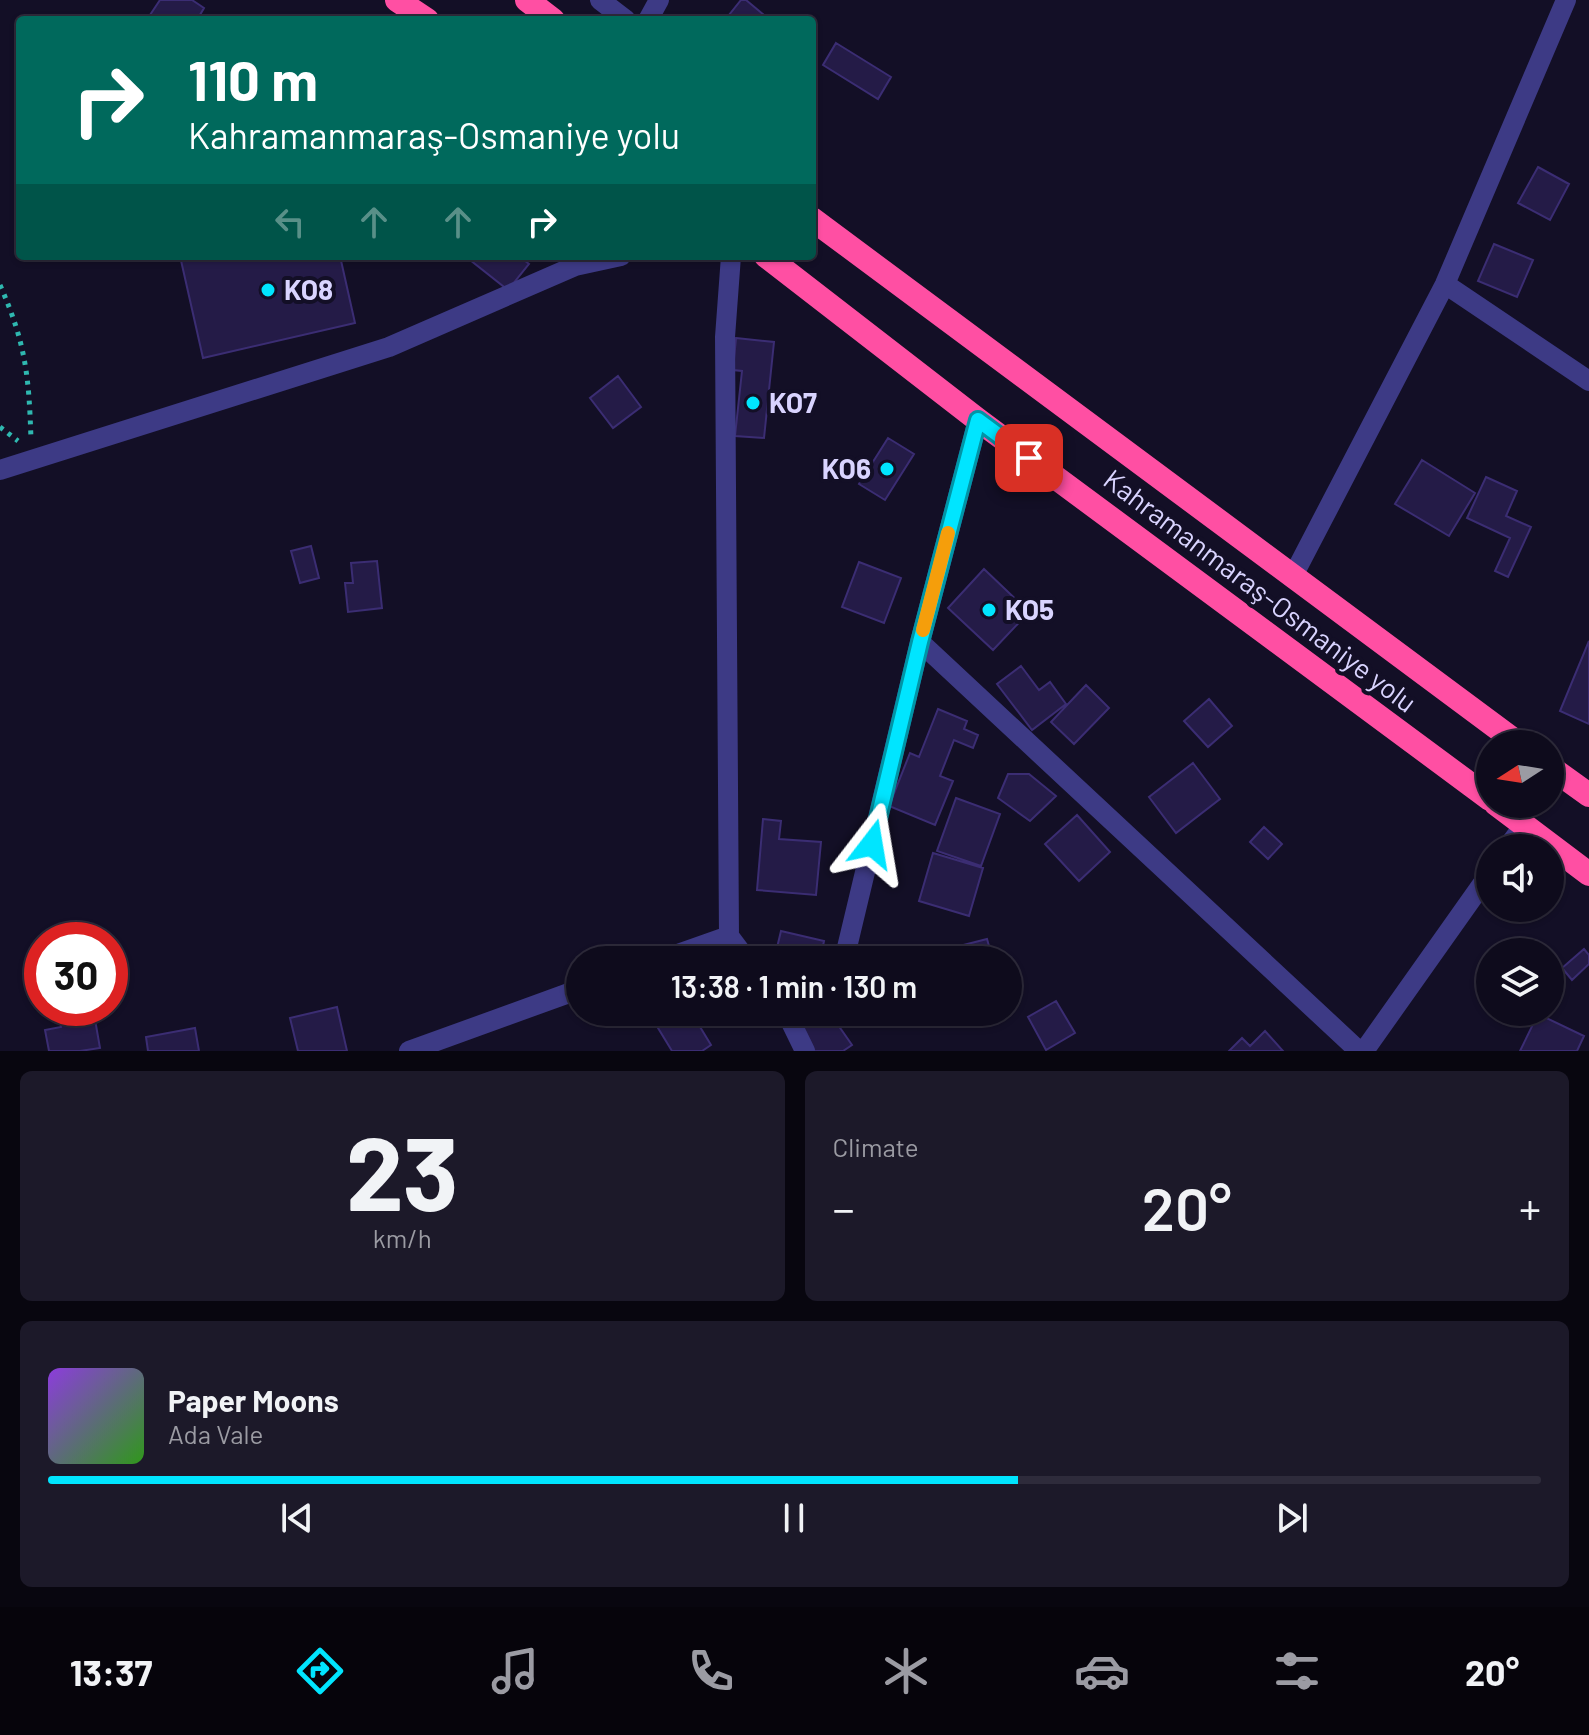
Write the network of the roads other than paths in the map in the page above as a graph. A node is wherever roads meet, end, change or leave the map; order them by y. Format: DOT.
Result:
graph roads {
  1 [pos="397,0"];
  2 [pos="527,0"];
  3 [pos="600,0"];
  4 [pos="1566,0"];
  5 [pos="421,16"];
  6 [pos="548,16"];
  7 [pos="621,16"];
  8 [pos="816,222"];
  9 [pos="603,260"];
  10 [pos="731,260"];
  11 [pos="771,260"];
  12 [pos="1445,284"];
  13 [pos="1589,381"];
  14 [pos="978,420"];
  15 [pos="0,470"];
  16 [pos="1292,578"];
  17 [pos="920,642"];
  18 [pos="1500,730"];
  19 [pos="1564,777"];
  20 [pos="1476,789"];
  21 [pos="1589,795"];
  22 [pos="1515,818"];
  23 [pos="1524,825"];
  24 [pos="1517,834"];
  25 [pos="1589,874"];
  26 [pos="1476,892"];
  27 [pos="729,936"];
  28 [pos="701,946"];
  29 [pos="736,946"];
  30 [pos="847,946"];
  31 [pos="566,994"];
  32 [pos="793,1026"];
  33 [pos="409,1051"];
  34 [pos="805,1051"];
  35 [pos="1362,1051"];
  1 -- 5 [label="highway"];
  2 -- 6 [label="highway"];
  3 -- 7 [label="street"];
  4 -- 12 [label="street"];
  8 -- 16 [label="highway, Kahramanmaraş-Osmaniye yolu"];
  9 -- 15 [label="street"];
  10 -- 27 [label="street"];
  11 -- 14 [label="highway, Kahramanmaraş-Osmaniye yolu"];
  12 -- 13 [label="street"];
  12 -- 16 [label="street"];
  14 -- 17 [label="street"];
  14 -- 20 [label="highway, Kahramanmaraş-Osmaniye yolu"];
  16 -- 18 [label="highway, Kahramanmaraş-Osmaniye yolu"];
  17 -- 30 [label="street"];
  17 -- 35 [label="street"];
  19 -- 21 [label="highway"];
  22 -- 23 [label="highway"];
  23 -- 24 [label="street"];
  23 -- 25 [label="highway"];
  26 -- 35 [label="street"];
  27 -- 28 [label="street"];
  27 -- 29 [label="street"];
  31 -- 33 [label="street"];
  32 -- 34 [label="street"];
}
